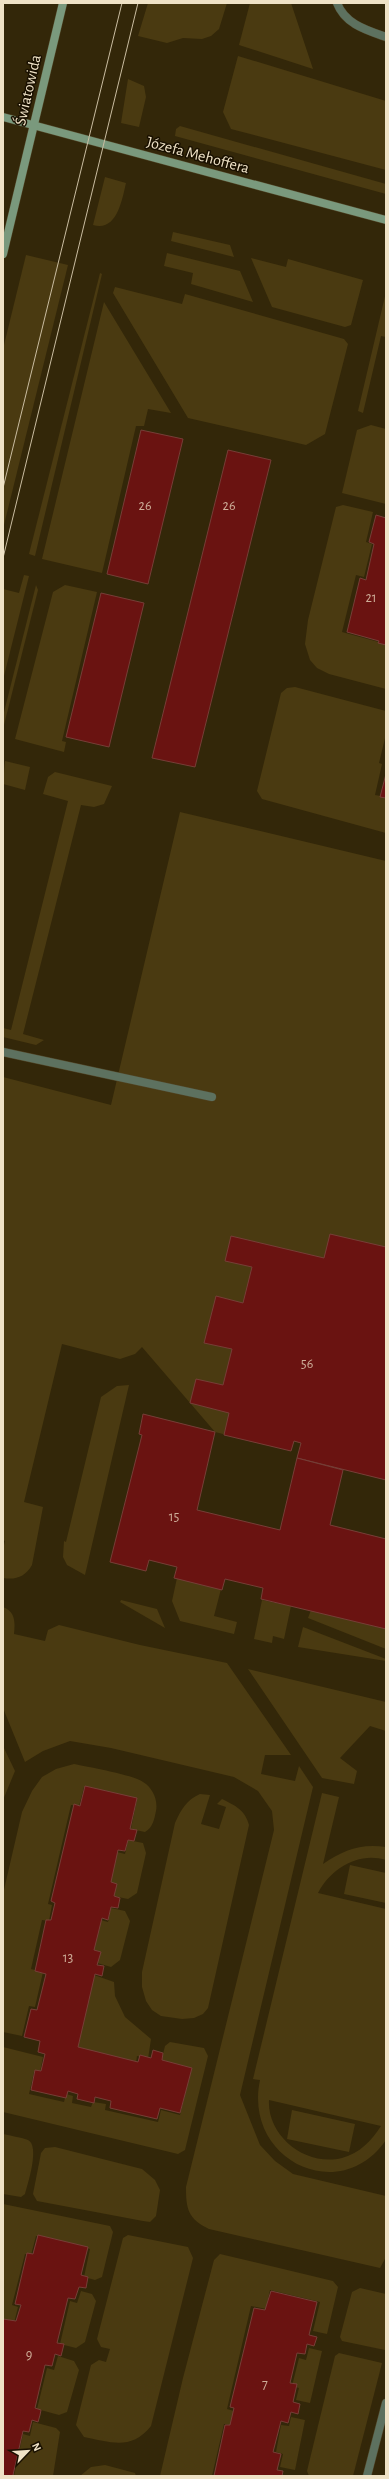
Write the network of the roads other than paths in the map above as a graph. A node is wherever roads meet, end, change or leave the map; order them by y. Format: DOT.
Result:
graph roads {
  1 [pos="63,3"];
  2 [pos="337,3"];
  3 [pos="386,37"];
  4 [pos="3,117"];
  5 [pos="34,126"];
  6 [pos="386,220"];
  7 [pos="3,254"];
  8 [pos="3,1052"];
  9 [pos="212,1097"];
  10 [pos="386,2403"];
  11 [pos="383,2433"];
  12 [pos="366,2476"];
  1 -- 5 [label="street, Światowida"];
  2 -- 3 [label="street"];
  4 -- 5 [label="street, Józefa Mehoffera"];
  5 -- 6 [label="street, Józefa Mehoffera"];
  5 -- 7 [label="street, Światowida"];
  8 -- 9 [label="street"];
  10 -- 11 [label="street"];
  11 -- 12 [label="street"];
}
